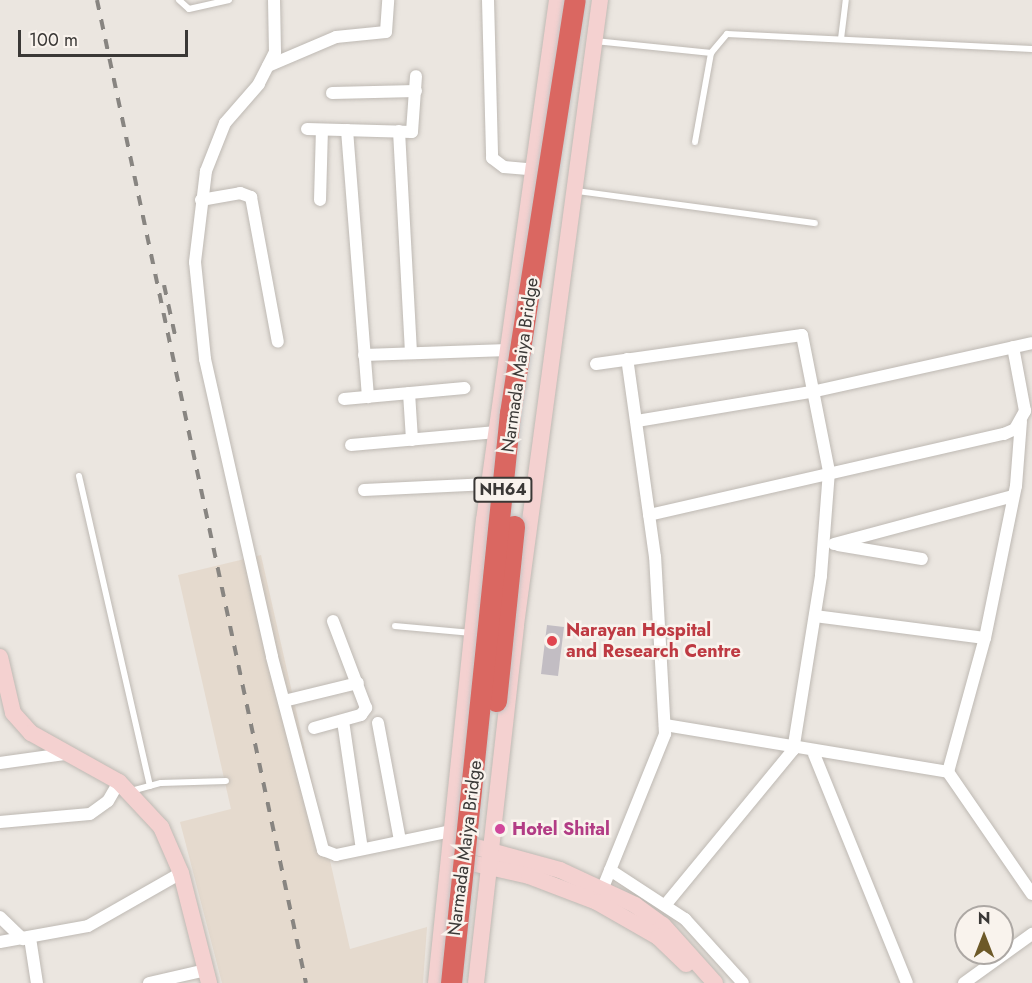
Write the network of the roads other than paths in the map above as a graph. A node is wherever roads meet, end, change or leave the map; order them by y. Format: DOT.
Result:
graph roads {
  1 [pos="179,0"];
  2 [pos="229,0"];
  3 [pos="274,0"];
  4 [pos="388,0"];
  5 [pos="488,0"];
  6 [pos="557,0"];
  7 [pos="575,0"];
  8 [pos="588,0"];
  9 [pos="600,0"];
  10 [pos="846,0"];
  11 [pos="841,39"];
  12 [pos="594,41"];
  13 [pos="1032,49"];
  14 [pos="711,53"];
  15 [pos="268,66"];
  16 [pos="416,76"];
  17 [pos="416,91"];
  18 [pos="332,93"];
  19 [pos="307,129"];
  20 [pos="322,130"];
  21 [pos="347,130"];
  22 [pos="399,131"];
  23 [pos="695,142"];
  24 [pos="537,170"];
  25 [pos="573,190"];
  26 [pos="201,200"];
  27 [pos="320,200"];
  28 [pos="814,223"];
  29 [pos="278,342"];
  30 [pos="1032,343"];
  31 [pos="1013,347"];
  32 [pos="508,350"];
  33 [pos="411,353"];
  34 [pos="364,355"];
  35 [pos="627,359"];
  36 [pos="596,364"];
  37 [pos="464,388"];
  38 [pos="816,391"];
  39 [pos="409,393"];
  40 [pos="368,397"];
  41 [pos="344,399"];
  42 [pos="637,421"];
  43 [pos="1021,421"];
  44 [pos="496,432"];
  45 [pos="411,440"];
  46 [pos="351,445"];
  47 [pos="829,471"];
  48 [pos="79,476"];
  49 [pos="489,484"];
  50 [pos="364,490"];
  51 [pos="1013,496"];
  52 [pos="649,515"];
  53 [pos="830,543"];
  54 [pos="922,559"];
  55 [pos="815,616"];
  56 [pos="333,621"];
  57 [pos="395,626"];
  58 [pos="474,633"];
  59 [pos="985,638"];
  60 [pos="0,657"];
  61 [pos="358,682"];
  62 [pos="4,689"];
  63 [pos="284,701"];
  64 [pos="343,721"];
  65 [pos="378,723"];
  66 [pos="665,725"];
  67 [pos="315,728"];
  68 [pos="793,750"];
  69 [pos="64,754"];
  70 [pos="814,754"];
  71 [pos="0,763"];
  72 [pos="948,772"];
  73 [pos="226,782"];
  74 [pos="150,786"];
  75 [pos="125,787"];
  76 [pos="0,822"];
  77 [pos="451,835"];
  78 [pos="400,841"];
  79 [pos="362,849"];
  80 [pos="448,857"];
  81 [pos="490,859"];
  82 [pos="610,870"];
  83 [pos="181,873"];
  84 [pos="1032,894"];
  85 [pos="600,896"];
  86 [pos="666,904"];
  87 [pos="0,916"];
  88 [pos="1032,934"];
  89 [pos="26,939"];
  90 [pos="0,942"];
  91 [pos="208,977"];
  92 [pos="37,983"];
  93 [pos="149,983"];
  94 [pos="436,983"];
  95 [pos="452,983"];
  96 [pos="465,983"];
  97 [pos="476,983"];
  98 [pos="702,983"];
  99 [pos="715,983"];
  100 [pos="743,983"];
  101 [pos="907,983"];
  102 [pos="964,983"];
  1 -- 2 [label="lane"];
  3 -- 15 [label="street"];
  4 -- 15 [label="street"];
  5 -- 24 [label="street"];
  6 -- 24 [label="street, NH64"];
  7 -- 95 [label="highway, Narmada Maiya Bridge / NH64, bridge"];
  8 -- 96 [label="highway, NH64, bridge"];
  9 -- 12 [label="street"];
  10 -- 11 [label="lane"];
  11 -- 13 [label="lane"];
  11 -- 14 [label="lane"];
  12 -- 14 [label="lane"];
  12 -- 25 [label="street"];
  14 -- 23 [label="lane"];
  15 -- 26 [label="street"];
  16 -- 17 [label="street"];
  17 -- 18 [label="street"];
  17 -- 22 [label="street"];
  19 -- 20 [label="street"];
  20 -- 21 [label="street"];
  20 -- 27 [label="street"];
  21 -- 22 [label="street"];
  21 -- 34 [label="street"];
  22 -- 33 [label="street"];
  24 -- 32 [label="street, NH64"];
  25 -- 28 [label="lane"];
  25 -- 81 [label="street"];
  26 -- 29 [label="street"];
  26 -- 63 [label="street"];
  30 -- 31 [label="street"];
  31 -- 38 [label="street"];
  31 -- 43 [label="street"];
  32 -- 33 [label="street"];
  32 -- 44 [label="street, NH64"];
  33 -- 34 [label="street"];
  34 -- 40 [label="street"];
  35 -- 36 [label="street"];
  35 -- 38 [label="street"];
  35 -- 42 [label="street"];
  37 -- 39 [label="street"];
  38 -- 42 [label="street"];
  38 -- 47 [label="street"];
  39 -- 40 [label="street"];
  39 -- 45 [label="street"];
  40 -- 41 [label="street"];
  42 -- 52 [label="street"];
  43 -- 47 [label="street"];
  43 -- 51 [label="street"];
  44 -- 45 [label="street"];
  44 -- 49 [label="street, NH64"];
  45 -- 46 [label="street"];
  47 -- 52 [label="street"];
  47 -- 53 [label="street"];
  48 -- 74 [label="lane"];
  49 -- 50 [label="street"];
  49 -- 58 [label="street, NH64"];
  51 -- 53 [label="street"];
  51 -- 59 [label="street"];
  52 -- 66 [label="street"];
  53 -- 54 [label="street"];
  53 -- 55 [label="street"];
  55 -- 59 [label="street"];
  55 -- 68 [label="street"];
  56 -- 61 [label="street"];
  57 -- 58 [label="lane"];
  58 -- 77 [label="street, NH64"];
  59 -- 72 [label="street"];
  60 -- 62 [label="street"];
  61 -- 63 [label="street"];
  61 -- 64 [label="street"];
  62 -- 69 [label="street"];
  63 -- 79 [label="street"];
  64 -- 67 [label="street"];
  64 -- 79 [label="street"];
  65 -- 78 [label="street"];
  66 -- 68 [label="street"];
  66 -- 82 [label="street"];
  68 -- 70 [label="street"];
  68 -- 86 [label="street"];
  69 -- 71 [label="street"];
  69 -- 75 [label="street"];
  70 -- 72 [label="street"];
  70 -- 101 [label="street"];
  72 -- 84 [label="street"];
  73 -- 74 [label="lane"];
  74 -- 75 [label="lane"];
  75 -- 76 [label="street"];
  75 -- 83 [label="street"];
  77 -- 78 [label="street"];
  77 -- 80 [label="street, NH64"];
  77 -- 81 [label="street"];
  78 -- 79 [label="street"];
  80 -- 81 [label="street"];
  80 -- 94 [label="street, NH64"];
  81 -- 85 [label="street"];
  81 -- 97 [label="street"];
  82 -- 85 [label="street"];
  82 -- 86 [label="street"];
  83 -- 89 [label="street"];
  83 -- 91 [label="street"];
  85 -- 98 [label="street"];
  85 -- 99 [label="street"];
  86 -- 100 [label="street"];
  87 -- 89 [label="street"];
  88 -- 102 [label="street"];
  89 -- 90 [label="street"];
  89 -- 92 [label="street"];
  91 -- 93 [label="street"];
}
